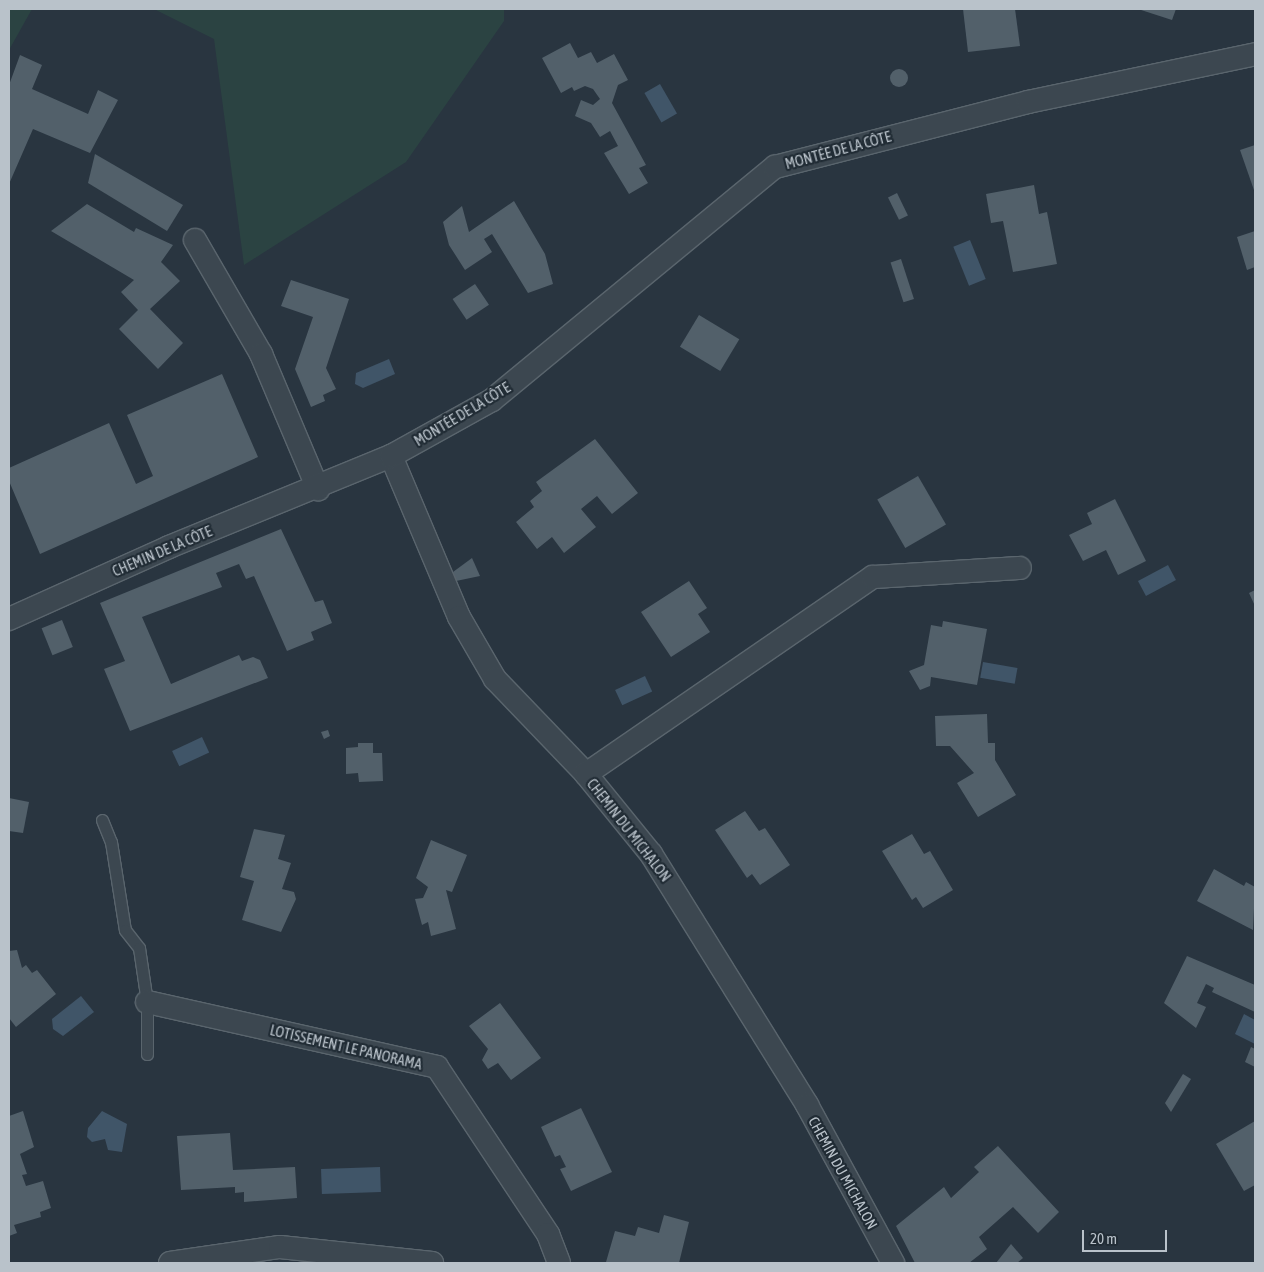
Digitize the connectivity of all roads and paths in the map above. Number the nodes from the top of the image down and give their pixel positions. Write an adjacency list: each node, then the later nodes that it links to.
1 (1255, 54): 3 (street, MONTÉE DE LA CÔTE)
2 (195, 240): 4 (street)
3 (391, 456): 4 (street, CHEMIN DE LA CÔTE); 7 (street, CHEMIN DU MICHALON)
4 (318, 489): 6 (street, CHEMIN DE LA CÔTE)
5 (1020, 568): 7 (street)
6 (9, 619)
7 (586, 774): 14 (street, CHEMIN DU MICHALON)
8 (102, 820): 9 (lane)
9 (147, 1002): 10 (lane); 13 (street, LOTISSEMENT LE PANORAMA)
10 (147, 1054)
11 (170, 1263): 12 (street)
12 (432, 1263)
13 (559, 1263)
14 (893, 1263)

